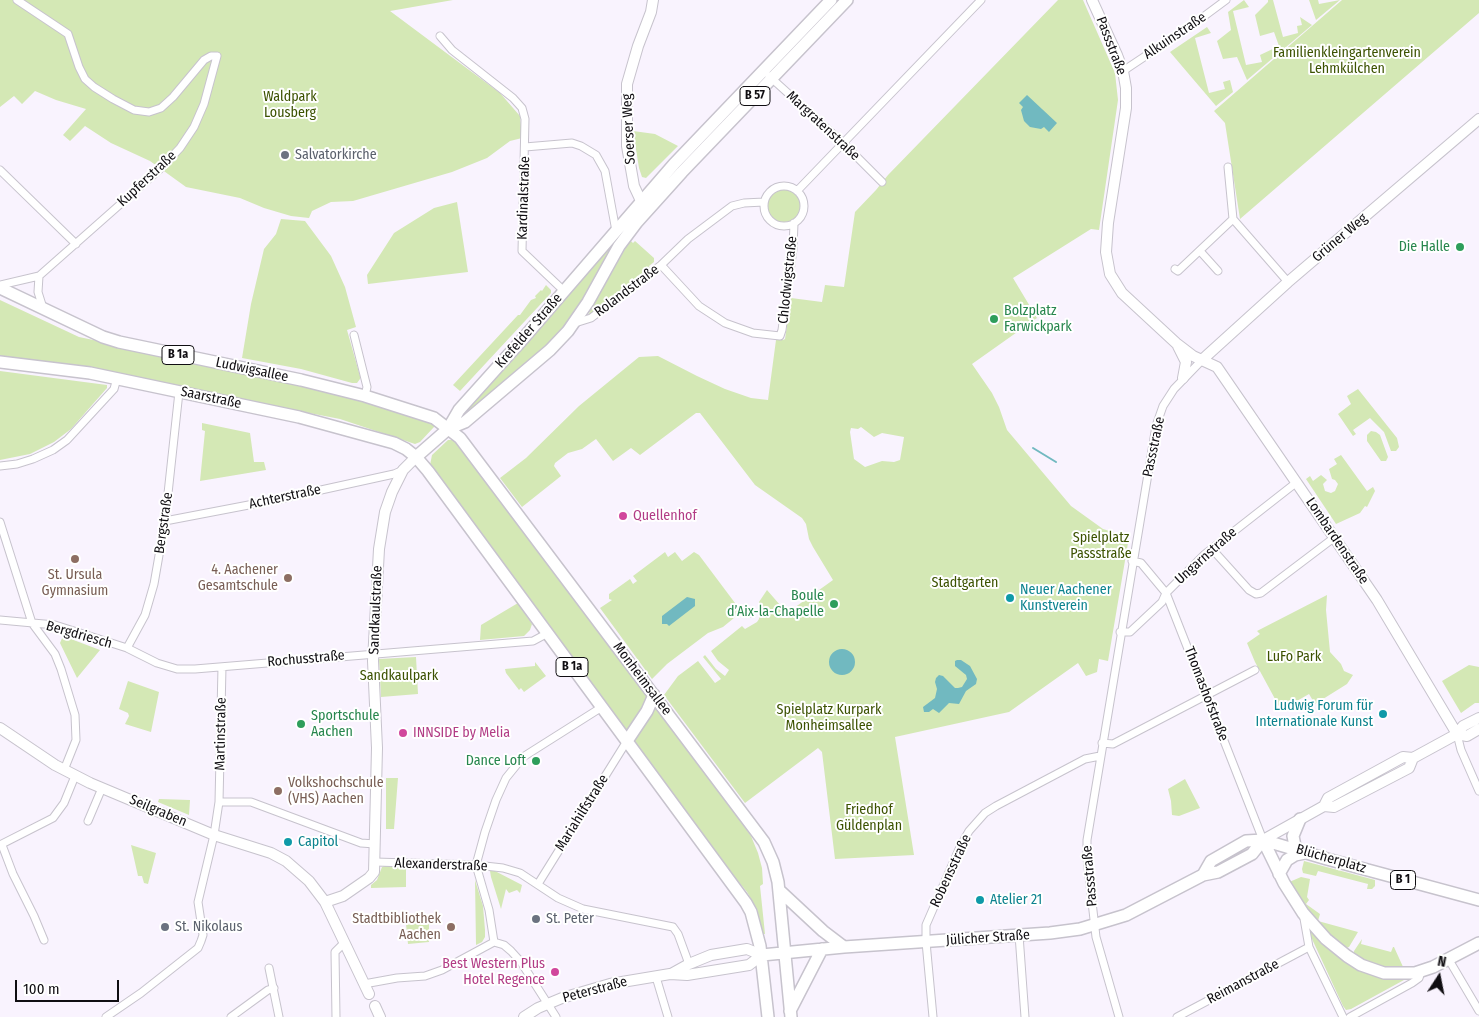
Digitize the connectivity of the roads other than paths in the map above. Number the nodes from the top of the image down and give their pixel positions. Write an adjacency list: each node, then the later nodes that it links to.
1 (17, 0): 24 (street, Kupferstraße)
2 (653, 0): 18 (street, Soerser Weg)
3 (831, 0): 10 (main road, Krefelder Straße / B 57)
4 (847, 0): 10 (main road, Krefelder Straße / B 57)
5 (981, 0): 12 (street)
6 (1092, 0): 9 (street, Passstraße)
7 (1226, 0): 9 (street, Alkuinstraße)
8 (440, 36): 13 (street, Kardinalstraße)
9 (1123, 71): 36 (street, Passstraße)
10 (767, 75): 12 (street, Margratenstraße); 18 (main road, Krefelder Straße / B 57); 21 (main road, Krefelder Straße / B 57)
11 (1479, 119): 30 (street, Grüner Weg)
12 (844, 143): 16 (street, Margratenstraße); 17 (street)
13 (525, 147): 23 (street); 32 (street, Kardinalstraße)
14 (1228, 167): 20 (street)
15 (0, 170): 24 (street)
16 (882, 182)
17 (797, 191): 19 (street); 22 (street)
18 (641, 201): 21 (street, Krefelder Straße); 23 (main road, Krefelder Straße / B 57)
19 (764, 202): 22 (street); 26 (street, Rolandstraße)
20 (1233, 219): 25 (street); 30 (street)
21 (637, 222): 34 (main road, Krefelder Straße / B 57)
22 (794, 223): 26 (street, Chlodwigstraße)
23 (616, 231): 32 (main road, Krefelder Straße / B 57)
24 (76, 244): 29 (street, Kupferstraße)
25 (1200, 250): 27 (street); 28 (street)
26 (661, 265): 34 (street, Rolandstraße)
27 (1175, 268)
28 (1218, 271)
29 (39, 276): 31 (street, Kupferstraße); 33 (street)
30 (1288, 282): 37 (street, Grüner Weg)
31 (0, 287): 33 (main road, Ludwigsallee / B 1a)
32 (564, 291): 43 (main road, Krefelder Straße / B 57)
33 (45, 310): 42 (main road, Ludwigsallee / B 1a)
34 (575, 323): 43 (main road, Rolandstraße / B 57)
35 (354, 335): 42 (street)
36 (1176, 343): 37 (street, Passstraße); 40 (street)
37 (1203, 360): 40 (street, Passstraße); 47 (street, Lombardenstraße)
38 (0, 362): 39 (main road, Saarstraße / B 1a)
39 (117, 378): 41 (main road, Saarstraße / B 1a); 45 (street)
40 (1183, 378): 52 (street, Passstraße)
41 (179, 392): 44 (main road, Saarstraße / B 1a); 48 (street, Bergstraße)
42 (365, 396): 43 (main road, Ludwigsallee / B 1a)
43 (448, 429): 44 (main road, Krefelder Straße / B 57); 62 (main road, Monheimsallee / B 1a)
44 (416, 457): 46 (street, Sandkaulstraße); 57 (main road, B 1a)
45 (0, 466)
46 (403, 470): 48 (street, Achterstraße); 59 (street, Sandkaulstraße)
47 (1297, 482): 50 (street, Lombardenstraße); 51 (street, Ungarnstraße)
48 (165, 521): 58 (street, Bergstraße)
49 (0, 522): 55 (street)
50 (1335, 537): 51 (street); 68 (street, Lombardenstraße)
51 (1212, 548): 53 (street, Ungarnstraße)
52 (1132, 561): 53 (street, Thomashofstraße); 56 (street, Passstraße)
53 (1166, 593): 56 (street, Ungarnstraße); 63 (street, Thomashofstraße)
54 (0, 620): 55 (street, Bergdriesch)
55 (32, 623): 58 (street, Bergdriesch); 72 (street, Bergdriesch)
56 (1120, 632): 70 (street, Passstraße)
57 (548, 633): 59 (street, Rochusstraße); 64 (main road, B 1a)
58 (127, 648): 60 (street, Rochusstraße)
59 (374, 654): 60 (street, Rochusstraße); 81 (street, Sandkaulstraße)
60 (222, 667): 76 (street, Martinstraße)
61 (1255, 670): 63 (street)
62 (654, 695): 69 (main road); 88 (main road, Monheimsallee / B 1a)
63 (1206, 696): 70 (street); 80 (street, Thomashofstraße)
64 (602, 707): 69 (main road, B 1a); 85 (street)
65 (1479, 718): 68 (street, Jülicher Straße)
66 (0, 728): 72 (street, Seilgraben)
67 (1479, 729): 68 (street, Jülicher Straße)
68 (1458, 734): 75 (street); 77 (street, Jülicher Straße)
69 (627, 741): 87 (street, Mariahilfstraße); 103 (main road, B 1a)
70 (1102, 743): 71 (street, Passstraße)
71 (1100, 756): 92 (street, Passstraße); 96 (street, Robensstraße)
72 (64, 770): 73 (street, Seilgraben)
73 (75, 776): 74 (street, Seilgraben); 82 (street)
74 (102, 788): 78 (street); 79 (street, Seilgraben)
75 (1479, 792)
76 (219, 802): 79 (street); 81 (street)
77 (1300, 819): 80 (street, Jülicher Straße); 83 (main road)
78 (88, 821)
79 (214, 835): 90 (street, Seilgraben); 117 (street)
80 (1264, 840): 83 (main road, Blücherplatz / B 1); 86 (main road); 92 (main road, Jülicher Straße)
81 (375, 844): 84 (street, Sandkaulstraße)
82 (1, 845): 94 (street)
83 (1304, 852): 86 (main road); 89 (main road, Blücherplatz / B 1)
84 (375, 862): 85 (street, Alexanderstraße); 90 (street, Alexanderstraße)
85 (476, 865): 87 (street, Alexanderstraße); 95 (street)
86 (1280, 874): 91 (main road)
87 (538, 884): 105 (street, Alexanderstraße)
88 (780, 891): 99 (main road); 102 (main road, Monheimsallee / B 1a)
89 (1479, 900)
90 (325, 902): 98 (street, Seilgraben)
91 (1303, 913): 100 (street); 107 (main road)
92 (1094, 925): 93 (main road, Jülicher Straße); 128 (street, Passstraße)
93 (1019, 935): 96 (main road, Jülicher Straße); 127 (street)
94 (44, 940)
95 (494, 942): 110 (street); 113 (street)
96 (926, 942): 99 (main road, Jülicher Straße); 126 (street, Robensstraße)
97 (1479, 942): 104 (main road)
98 (344, 943): 110 (street, Seilgraben); 120 (street)
99 (844, 947): 101 (main road, Jülicher Straße)
100 (1309, 947): 129 (street, Reimanstraße); 130 (street)
101 (822, 949): 102 (main road, Jülicher Straße); 116 (main road)
102 (785, 952): 103 (main road, Jülicher Straße); 116 (main road, B 1a)
103 (762, 955): 105 (street, Peterstraße); 108 (street, Peterstraße); 125 (main road)
104 (1448, 960): 107 (main road); 115 (street)
105 (689, 964): 108 (street, Peterstraße)
106 (269, 968): 111 (street)
107 (1422, 972): 131 (street)
108 (670, 974): 109 (street, Peterstraße)
109 (656, 977): 113 (street, Peterstraße); 124 (street)
110 (364, 984): 112 (street, Seilgraben)
111 (274, 988): 118 (street); 119 (street)
112 (369, 994)
113 (548, 1004): 122 (street, Peterstraße); 123 (street)
114 (375, 1006): 121 (street)
115 (1479, 1011)
116 (791, 1014)
117 (107, 1017)
118 (231, 1017)
119 (279, 1017)
120 (336, 1017)
121 (380, 1017)
122 (524, 1017)
123 (556, 1017)
124 (668, 1017)
125 (768, 1017)
126 (933, 1017)
127 (1025, 1017)
128 (1119, 1017)
129 (1176, 1017)
130 (1343, 1017)
131 (1350, 1017)

